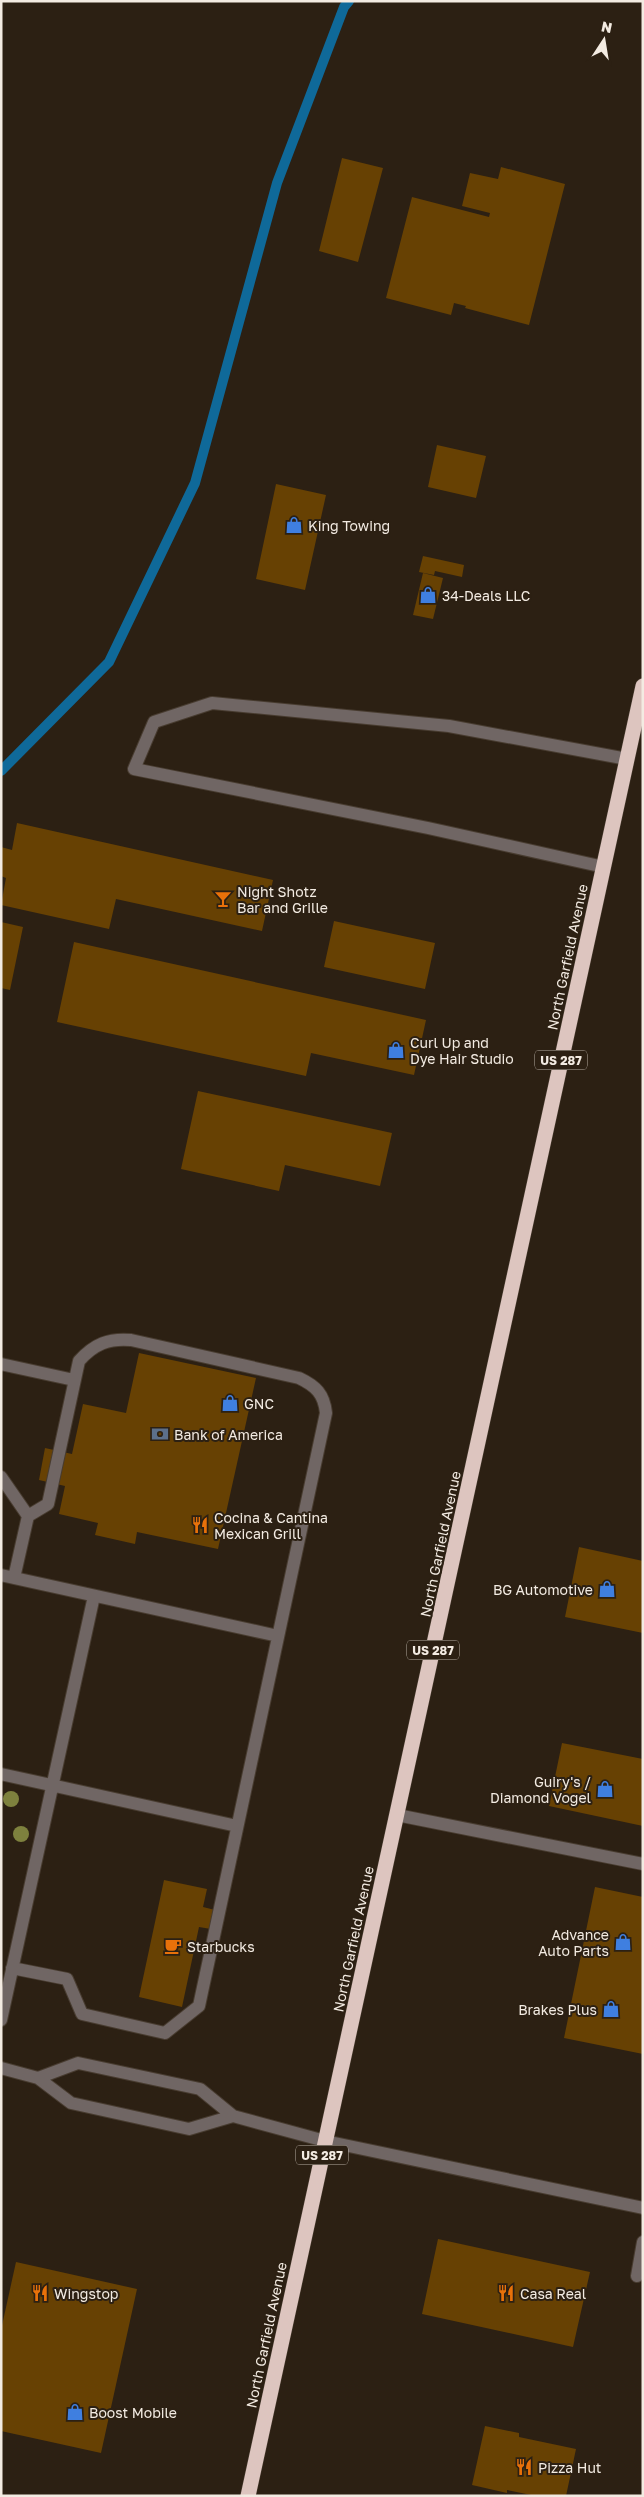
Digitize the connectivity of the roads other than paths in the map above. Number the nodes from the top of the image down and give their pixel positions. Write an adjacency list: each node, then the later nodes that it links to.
1 (643, 686): 2 (highway, North Garfield Avenue / US 287)
2 (627, 759): 3 (highway, North Garfield Avenue / US 287); 3 (lane)
3 (604, 867): 14 (highway, North Garfield Avenue / US 287)
4 (1, 1364): 5 (lane)
5 (74, 1380): 7 (lane); 11 (lane)
6 (1, 1477): 7 (lane)
7 (28, 1516): 9 (lane)
8 (1, 1576): 9 (lane)
9 (14, 1578): 10 (lane)
10 (94, 1596): 11 (lane); 13 (lane)
11 (278, 1636): 15 (lane)
12 (1, 1774): 13 (lane)
13 (53, 1786): 15 (lane); 17 (lane)
14 (397, 1814): 16 (lane); 22 (highway, North Garfield Avenue / US 287)
15 (237, 1826): 17 (lane)
16 (643, 1864)
17 (12, 1968): 18 (lane)
18 (1, 2020)
19 (1, 2068): 20 (lane)
20 (38, 2078): 21 (lane); 21 (lane)
21 (232, 2116): 22 (lane)
22 (326, 2141): 23 (lane); 26 (highway, North Garfield Avenue / US 287)
23 (643, 2208)
24 (643, 2242): 25 (lane)
25 (637, 2276)
26 (248, 2496)

